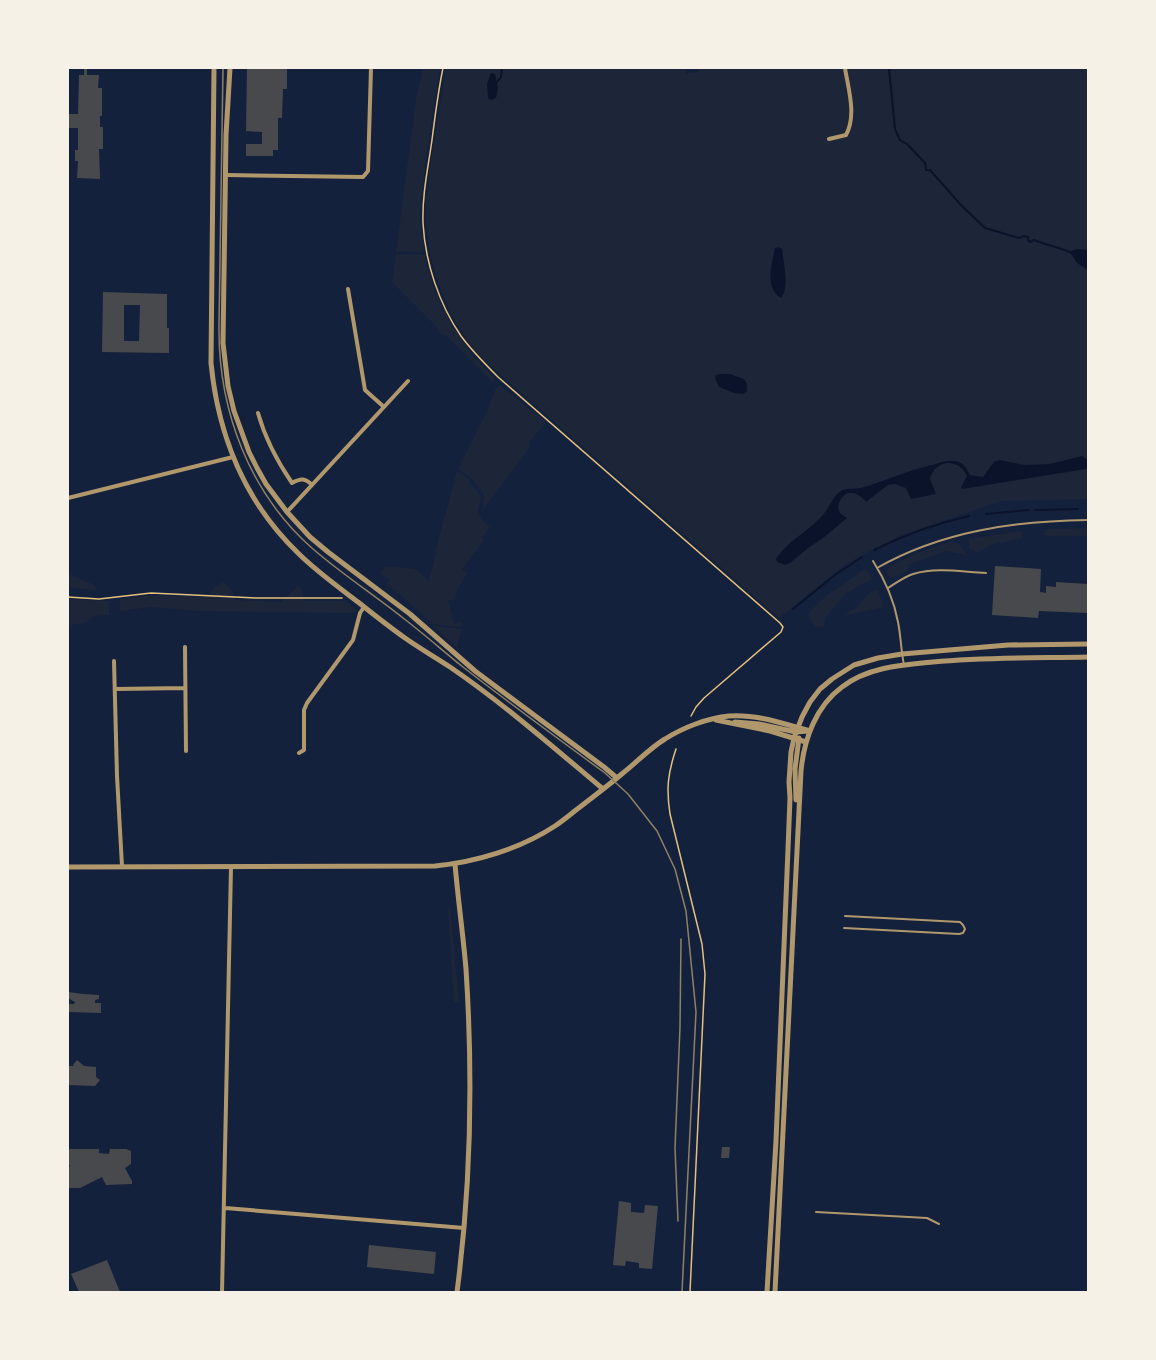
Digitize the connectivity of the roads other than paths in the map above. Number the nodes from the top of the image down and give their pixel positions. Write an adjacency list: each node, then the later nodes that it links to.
1 (214, 68): 11 (street)
2 (230, 68): 6 (street)
3 (371, 68): 6 (street)
4 (845, 68): 5 (street)
5 (830, 139)
6 (226, 175): 14 (street)
7 (348, 289): 9 (street)
8 (408, 381): 9 (street)
9 (384, 407): 12 (street)
10 (258, 413): 12 (street)
11 (233, 457): 13 (street); 20 (street)
12 (312, 485): 14 (street)
13 (68, 498)
14 (287, 512): 34 (street)
15 (1089, 520): 17 (lane)
16 (873, 561): 17 (lane)
17 (877, 568): 19 (lane)
18 (986, 573): 19 (lane)
19 (888, 588): 23 (lane)
20 (364, 607): 33 (street); 35 (street)
21 (1089, 644): 23 (street)
22 (185, 646): 27 (street)
23 (902, 654): 26 (lane); 31 (street)
24 (1089, 657): 26 (street)
25 (114, 661): 28 (street)
26 (904, 665): 30 (street)
27 (185, 688): 28 (street); 32 (street)
28 (115, 689): 37 (street)
29 (714, 720): 31 (street); 31 (street); 34 (street)
30 (810, 731): 31 (street); 31 (street)
31 (799, 735): 48 (street); 49 (street)
32 (186, 751)
33 (299, 753)
34 (617, 778): 35 (street)
35 (603, 789): 36 (street)
36 (455, 864): 39 (street); 45 (street)
37 (122, 866): 38 (street); 39 (street)
38 (68, 867)
39 (231, 867): 42 (street)
40 (845, 916): 41 (lane)
41 (844, 928)
42 (225, 1208): 45 (street); 46 (street)
43 (816, 1212): 44 (lane)
44 (939, 1224)
45 (464, 1228): 47 (street)
46 (222, 1293)
47 (457, 1293)
48 (767, 1293)
49 (775, 1293)

